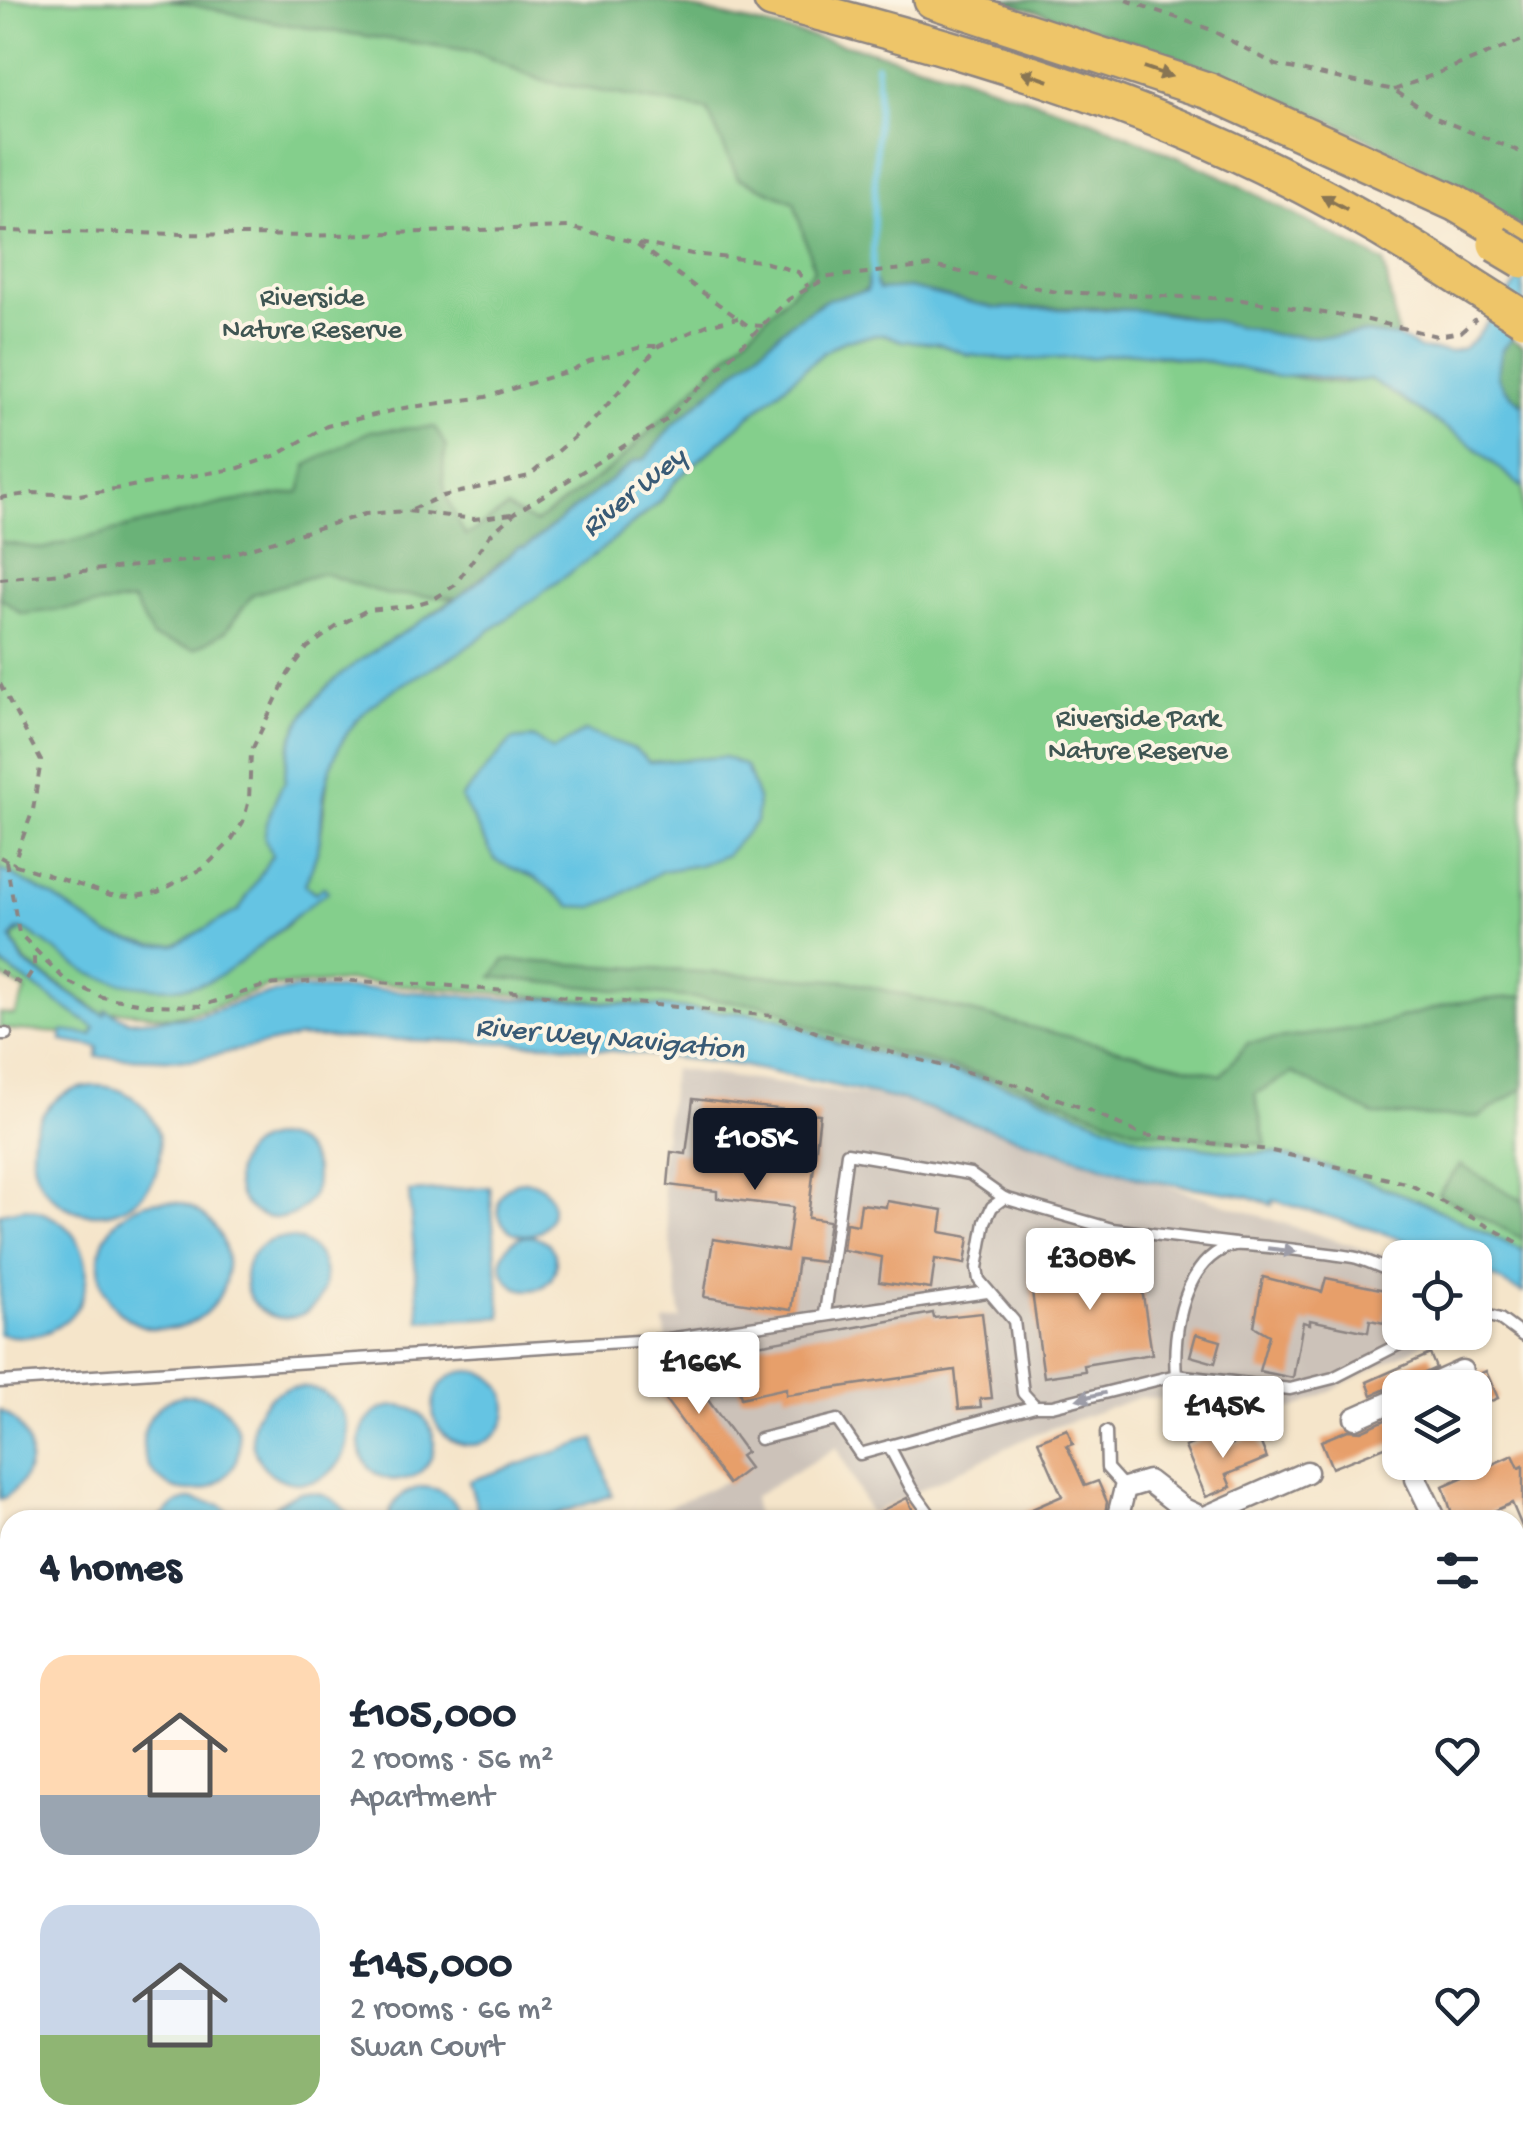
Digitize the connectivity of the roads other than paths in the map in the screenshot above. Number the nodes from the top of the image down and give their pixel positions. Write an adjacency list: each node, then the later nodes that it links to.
1 (772, 0): 4 (highway, one-way to 1, bridge)
2 (932, 0): 3 (highway, one-way to 3)
3 (1512, 245)
4 (1523, 318)
5 (1004, 1198): 6 (lane); 8 (lane); 9 (lane)
6 (1235, 1244): 7 (lane, one-way to 7); 13 (lane)
7 (1382, 1268)
8 (987, 1292): 9 (lane); 15 (lane)
9 (825, 1314): 14 (lane)
10 (1492, 1317): 11 (lane)
11 (1523, 1336)
12 (1387, 1350): 13 (lane)
13 (1176, 1375): 15 (lane, one-way to 15)
14 (0, 1382)
15 (1035, 1406): 20 (lane)
16 (1382, 1406): 17 (street)
17 (1354, 1418)
18 (1106, 1432): 23 (lane)
19 (760, 1438): 20 (lane)
20 (890, 1446): 24 (lane)
21 (1307, 1472): 27 (street)
22 (1417, 1480): 28 (street)
23 (1125, 1488): 25 (street); 26 (street)
24 (923, 1510)
25 (1120, 1510)
26 (1186, 1510)
27 (1221, 1510)
28 (1431, 1510)

